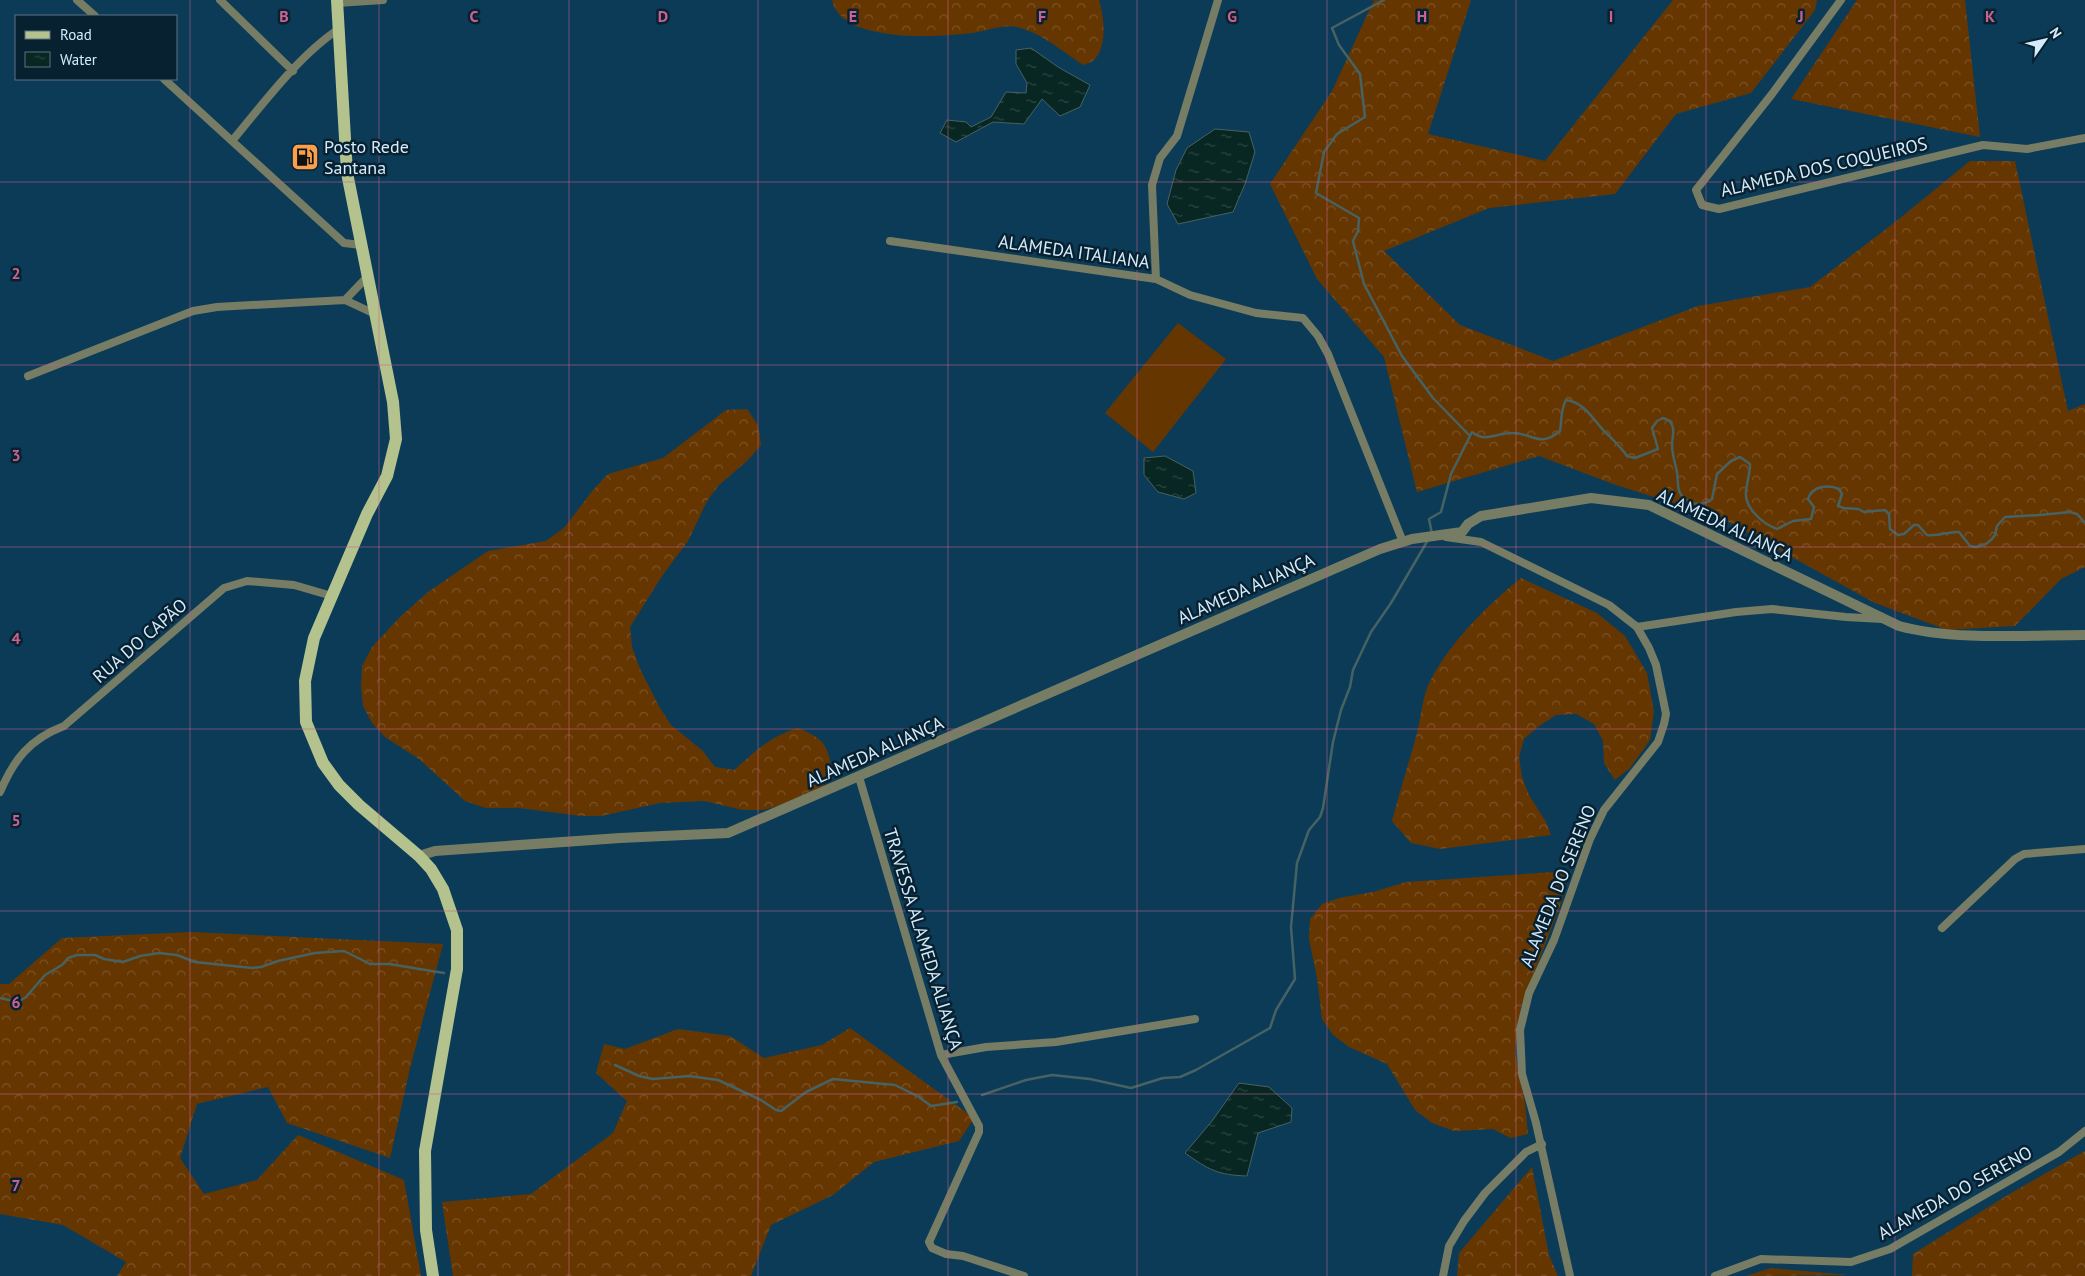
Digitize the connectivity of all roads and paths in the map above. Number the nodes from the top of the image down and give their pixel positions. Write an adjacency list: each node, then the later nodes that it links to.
1 (77, 0): 7 (street)
2 (220, 0): 9 (street)
3 (383, 0): 6 (street)
4 (1218, 0): 16 (street)
5 (1841, 0): 11 (street, ALAMEDA DOS COQUEIROS)
6 (337, 1): 8 (main road)
7 (94, 15)
8 (339, 28): 9 (street); 14 (main road)
9 (292, 71): 12 (street)
10 (165, 80): 12 (street)
11 (2085, 138)
12 (232, 141): 14 (street)
13 (890, 241): 16 (street, ALAMEDA ITALIANA)
14 (361, 245): 15 (main road)
15 (368, 276): 17 (street); 18 (main road)
16 (1156, 279): 21 (street, ALAMEDA ITALIANA)
17 (346, 300): 18 (street); 19 (street)
18 (375, 314): 22 (main road)
19 (28, 376)
20 (1436, 535): 21 (street, ALAMEDA ALIANÇA); 23 (street, ALAMEDA ALIANÇA); 24 (street, ALAMEDA DO SERENO)
21 (1408, 541): 26 (street, ALAMEDA ALIANÇA)
22 (332, 596): 27 (street, RUA DO CAPÃO); 29 (main road)
23 (1884, 619): 24 (street); 25 (street, ALAMEDA ALIANÇA)
24 (1637, 627): 34 (street, ALAMEDA DO SERENO)
25 (2085, 635)
26 (859, 777): 29 (street, ALAMEDA ALIANÇA); 32 (street, TRAVESSA ALAMEDA ALIANÇA)
27 (0, 792)
28 (2085, 848): 30 (street)
29 (419, 856): 35 (main road)
30 (1942, 928)
31 (1196, 1019): 32 (street)
32 (941, 1055): 36 (street, TRAVESSA ALAMEDA ALIANÇA)
33 (2085, 1131): 39 (street, ALAMEDA DO SERENO)
34 (1542, 1144): 37 (street); 38 (street, ALAMEDA DO SERENO)
35 (433, 1276)
36 (1024, 1276)
37 (1443, 1276)
38 (1570, 1276)
39 (1715, 1276)

